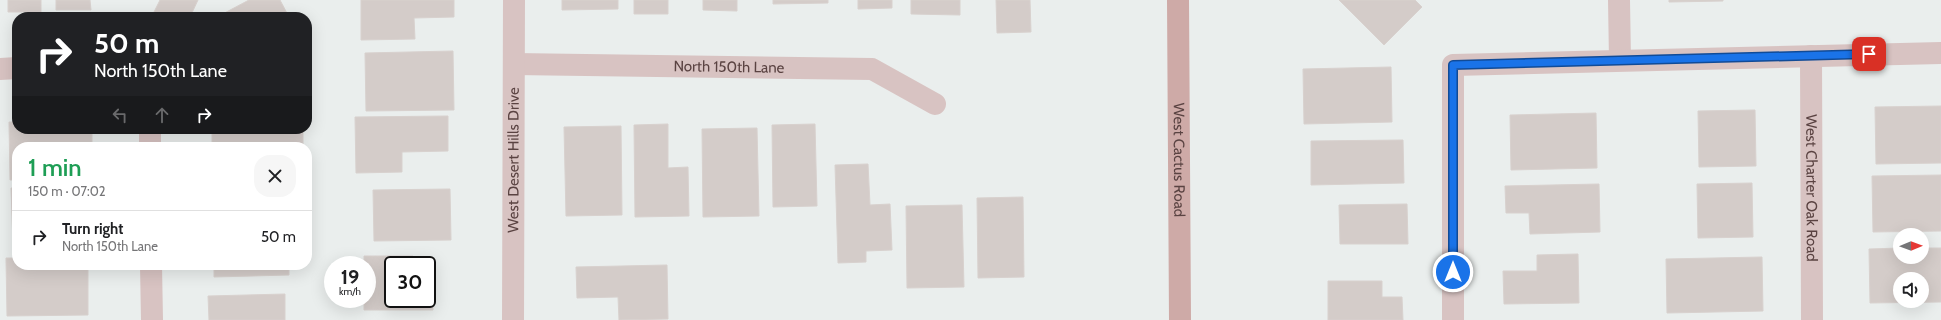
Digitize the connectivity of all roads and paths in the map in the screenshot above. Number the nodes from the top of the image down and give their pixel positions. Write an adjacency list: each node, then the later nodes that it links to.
1 (514, 0): 7 (street, West Desert Hills Drive)
2 (1178, 0): 14 (main road, West Cactus Road)
3 (1618, 0): 6 (street)
4 (1941, 53): 5 (street)
5 (1811, 56): 6 (street); 16 (street, West Charter Oak Road)
6 (1620, 60): 15 (street)
7 (514, 64): 10 (street, North 150th Lane); 13 (street, West Desert Hills Drive)
8 (12, 68): 9 (street)
9 (0, 69)
10 (936, 104)
11 (151, 270): 12 (street)
12 (152, 320)
13 (513, 320)
14 (1180, 320)
15 (1453, 320)
16 (1812, 320)

